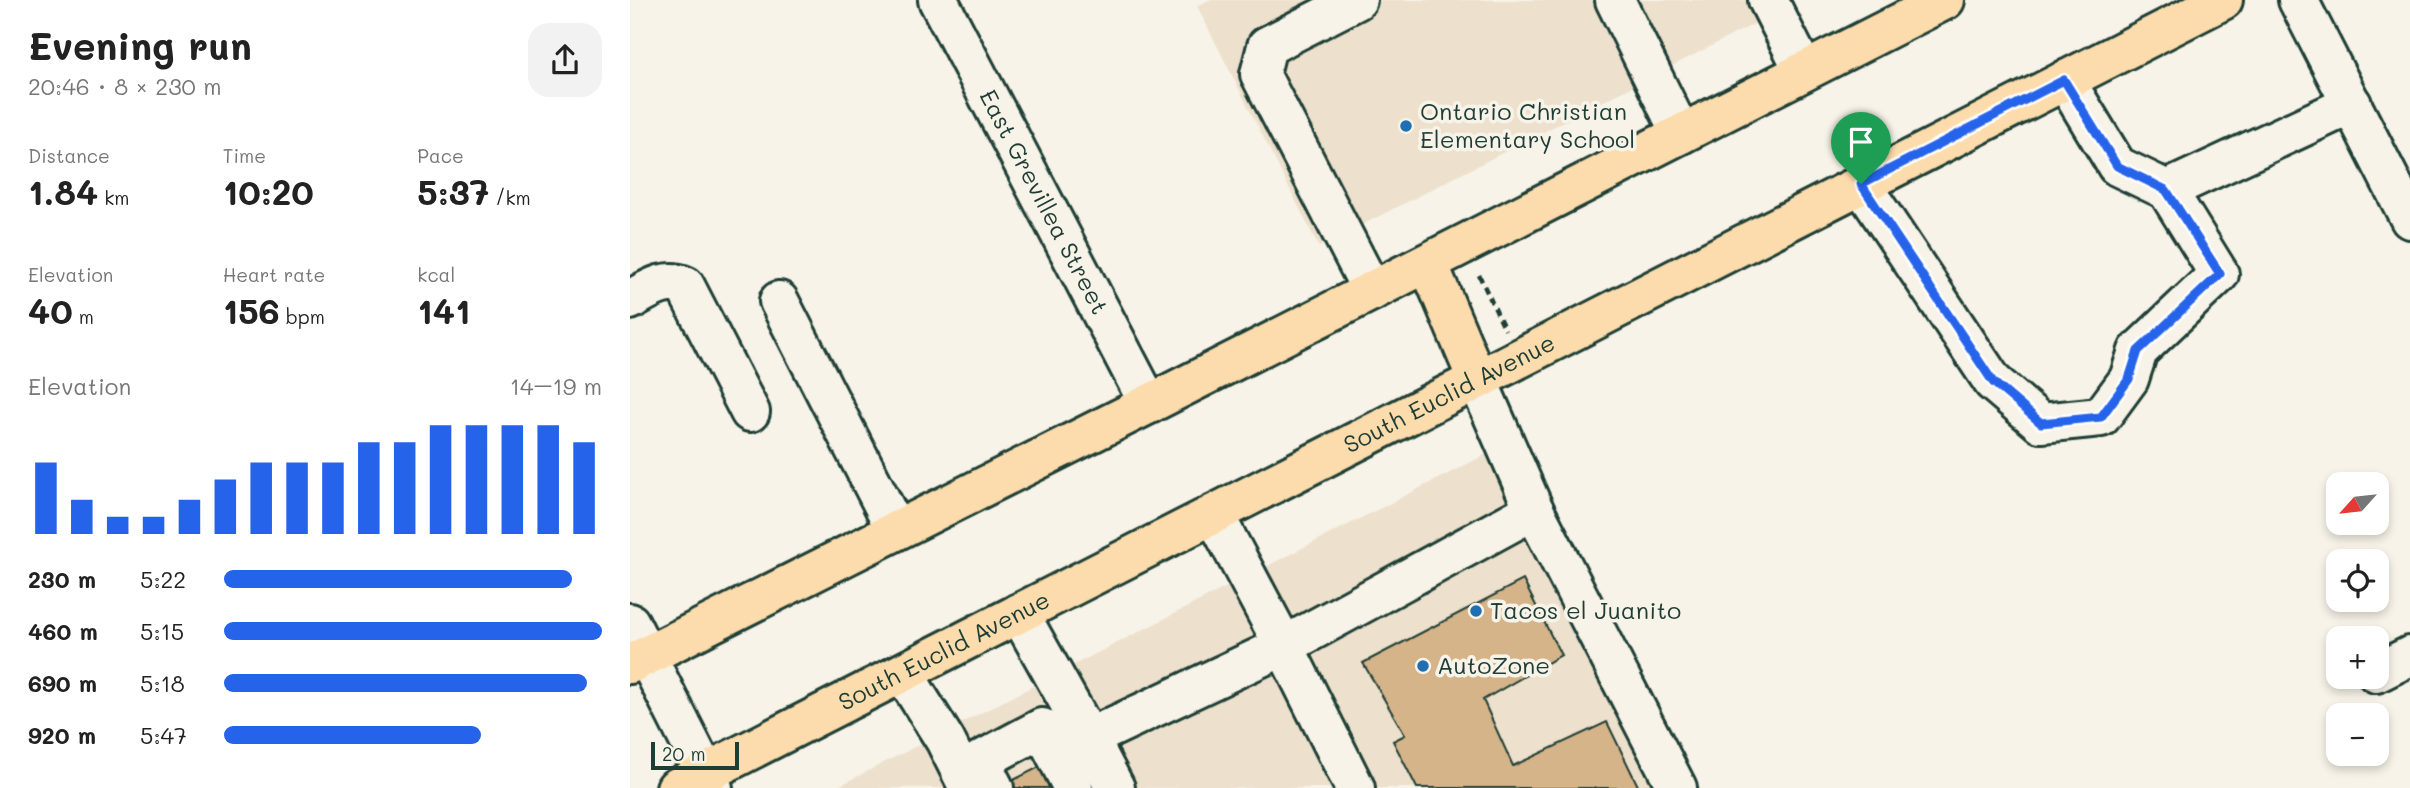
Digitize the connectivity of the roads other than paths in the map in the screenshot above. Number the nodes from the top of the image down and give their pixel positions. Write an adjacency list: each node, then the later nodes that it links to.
1 (938, 0): 20 (street, East Grevillea Street)
2 (1357, 0): 16 (street)
3 (1615, 0): 11 (street)
4 (1768, 0): 8 (street)
5 (2223, 0): 9 (main road, South Euclid Avenue)
6 (2298, 0): 10 (street)
7 (1926, 4): 8 (main road)
8 (1804, 71): 11 (main road)
9 (2064, 80): 12 (main road, South Euclid Avenue); 13 (street)
10 (2352, 104): 13 (street); 14 (street)
11 (1681, 134): 15 (main road)
12 (1861, 184): 13 (street); 19 (main road, South Euclid Avenue)
13 (2166, 190)
14 (2410, 219)
15 (1428, 262): 16 (main road); 19 (main road)
16 (1372, 291): 20 (main road)
17 (630, 300): 21 (street)
18 (779, 301): 24 (street)
19 (1478, 379): 22 (street); 23 (main road, South Euclid Avenue)
20 (1149, 404): 24 (main road)
21 (750, 412)
22 (1534, 510): 26 (street); 37 (street)
23 (1214, 514): 25 (main road, South Euclid Avenue); 26 (street)
24 (896, 530): 27 (main road)
25 (1019, 613): 30 (main road, South Euclid Avenue); 31 (street)
26 (1284, 646): 31 (street); 36 (street)
27 (635, 648): 32 (street)
28 (2410, 656): 29 (street)
29 (2389, 666)
30 (903, 673): 32 (main road, South Euclid Avenue); 33 (street)
31 (1089, 738): 35 (street)
32 (698, 783)
33 (964, 784): 34 (street)
34 (1073, 788)
35 (1115, 788)
36 (1355, 788)
37 (1677, 788)

